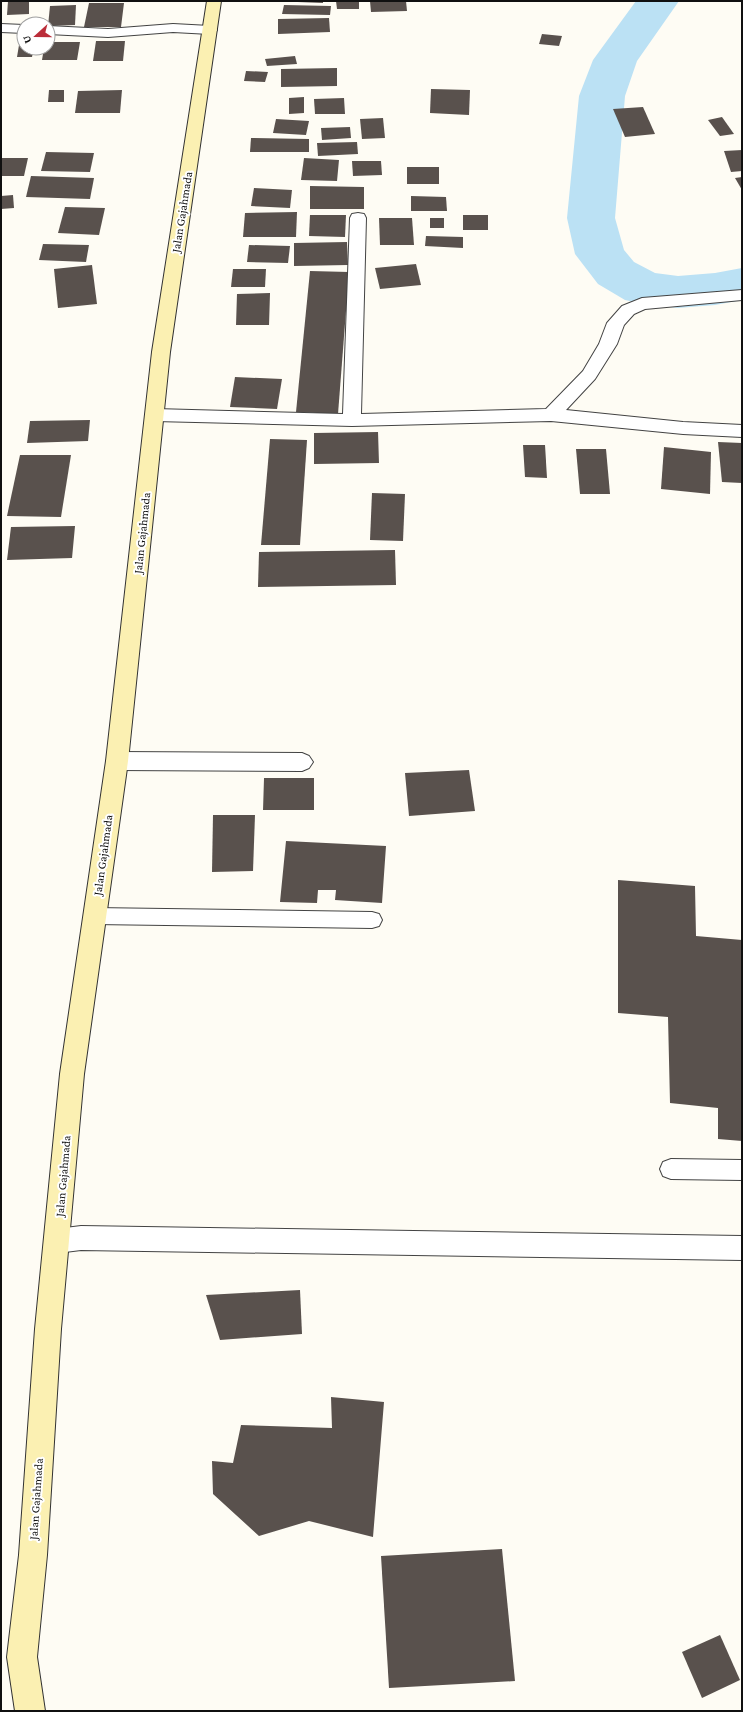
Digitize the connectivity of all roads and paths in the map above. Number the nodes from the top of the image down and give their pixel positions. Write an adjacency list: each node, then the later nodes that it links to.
1 (214, 1): 4 (street, Jalan Gajahmada)
2 (1, 28): 3 (street)
3 (16, 29)
4 (200, 29): 5 (street); 8 (street, Jalan Gajahmada)
5 (56, 30)
6 (358, 218): 10 (street)
7 (742, 295): 9 (street)
8 (156, 415): 10 (street); 12 (street, Jalan Gajahmada)
9 (551, 415): 10 (street); 11 (street)
10 (352, 420)
11 (742, 431)
12 (117, 761): 13 (street); 14 (street, Jalan Gajahmada)
13 (302, 762)
14 (94, 916): 15 (lane); 18 (street, Jalan Gajahmada)
15 (372, 920)
16 (671, 1169): 17 (lane)
17 (742, 1170)
18 (57, 1241): 19 (street); 20 (street, Jalan Gajahmada)
19 (742, 1248)
20 (30, 1711)

